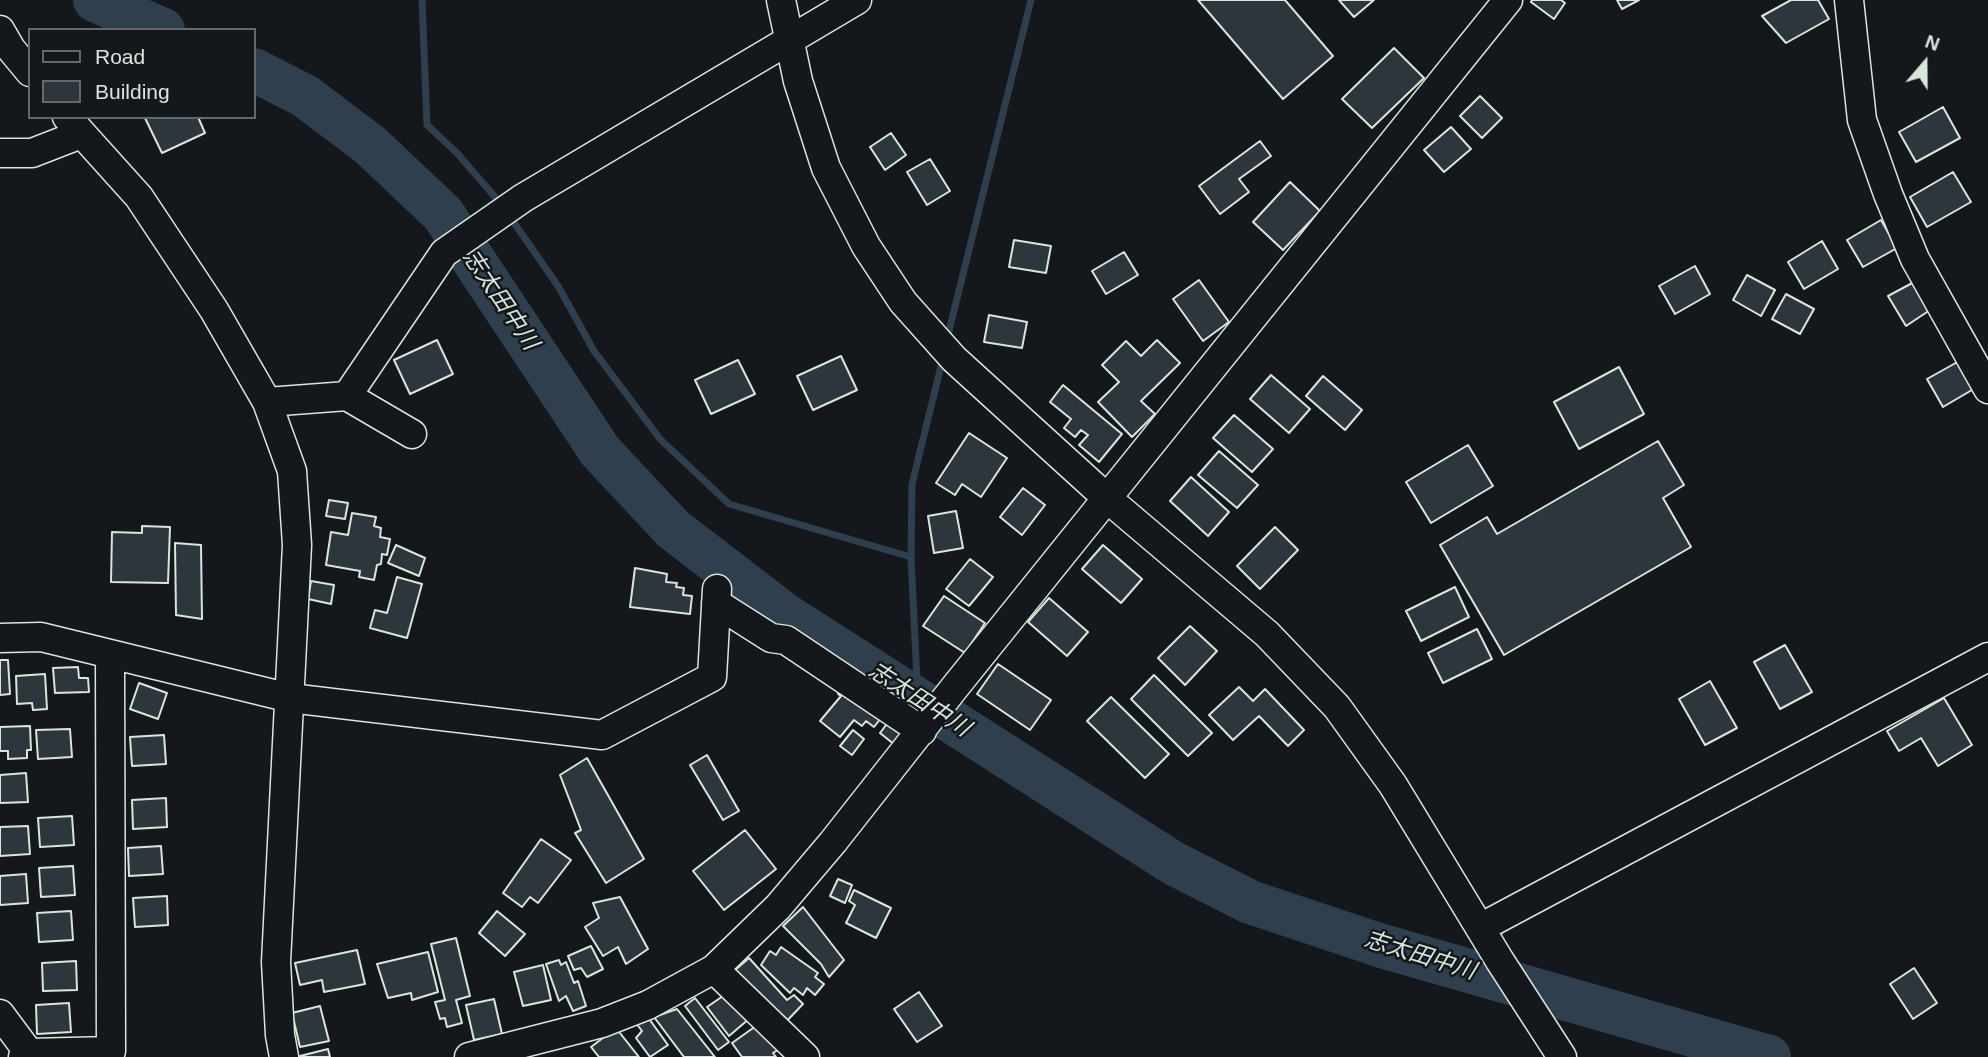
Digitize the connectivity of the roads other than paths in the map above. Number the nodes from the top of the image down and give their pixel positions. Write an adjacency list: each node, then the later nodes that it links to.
1 (781, 0): 6 (street)
2 (856, 0): 6 (street)
3 (1508, 0): 14 (street)
4 (1849, 0): 10 (street)
5 (0, 30): 7 (street)
6 (789, 42): 11 (street); 14 (street)
7 (28, 70)
8 (74, 126): 9 (street); 12 (street)
9 (0, 153)
10 (1988, 389)
11 (347, 396): 12 (street); 13 (street)
12 (267, 402): 18 (street)
13 (412, 434)
14 (1108, 499): 19 (street); 20 (street)
15 (0, 638): 16 (street)
16 (110, 656): 18 (street); 23 (street)
17 (1988, 657): 20 (street)
18 (290, 698): 19 (street); 24 (street)
19 (925, 727): 21 (street)
20 (1480, 928): 27 (street)
21 (714, 969): 25 (street); 26 (street)
22 (0, 1014): 23 (street)
23 (26, 1055)
24 (284, 1057)
25 (469, 1057)
26 (806, 1057)
27 (1562, 1057)

